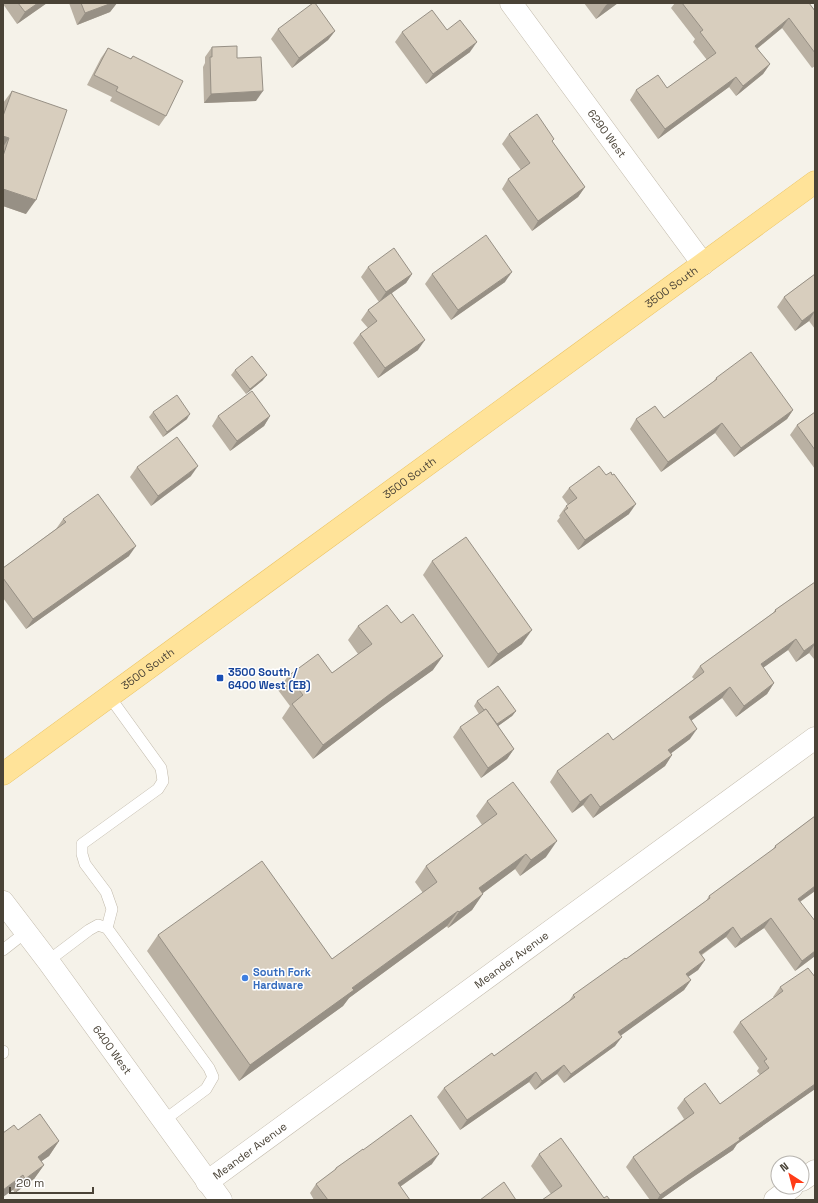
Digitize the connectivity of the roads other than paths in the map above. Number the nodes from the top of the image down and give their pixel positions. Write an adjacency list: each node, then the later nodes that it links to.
1 (511, 3): 3 (street, 6290 West)
2 (815, 182): 3 (main road, 3500 South)
3 (703, 264): 4 (main road, 3500 South)
4 (109, 696): 6 (main road, 3500 South); 8 (lane)
5 (815, 738): 13 (street, Meander Avenue)
6 (3, 774)
7 (3, 902): 9 (street, 6400 West)
8 (107, 928): 11 (lane); 12 (lane)
9 (26, 932): 10 (lane); 11 (street, 6400 West)
10 (3, 950)
11 (48, 961): 12 (street, 6400 West)
12 (163, 1121): 13 (street, 6400 West)
13 (207, 1182): 14 (street, 6400 West)
14 (221, 1200)

